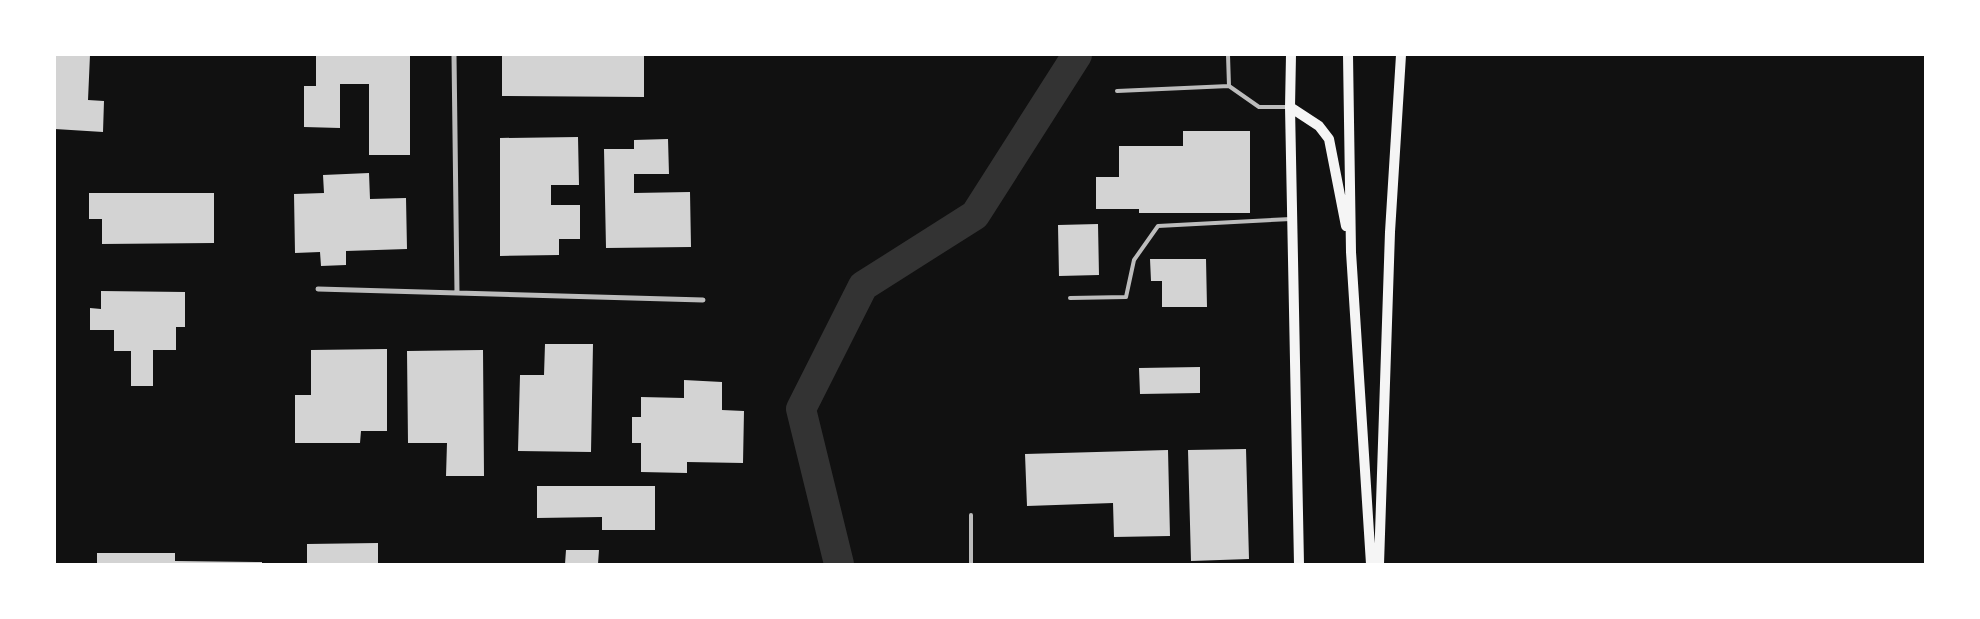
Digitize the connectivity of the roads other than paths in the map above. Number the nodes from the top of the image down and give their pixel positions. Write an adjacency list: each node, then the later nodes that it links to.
1 (454, 55): 12 (street)
2 (1228, 55): 6 (lane)
3 (1291, 55): 8 (main road)
4 (1348, 55): 10 (main road)
5 (1401, 55): 19 (main road)
6 (1229, 86): 7 (lane); 8 (lane)
7 (1117, 91)
8 (1290, 107): 9 (main road); 10 (main road)
9 (1293, 219): 13 (lane); 17 (main road)
10 (1351, 252): 18 (main road)
11 (318, 289): 12 (street)
12 (457, 293): 14 (street)
13 (1070, 298)
14 (703, 300)
15 (971, 515): 16 (lane)
16 (971, 564)
17 (1299, 564)
18 (1371, 564)
19 (1379, 564)

